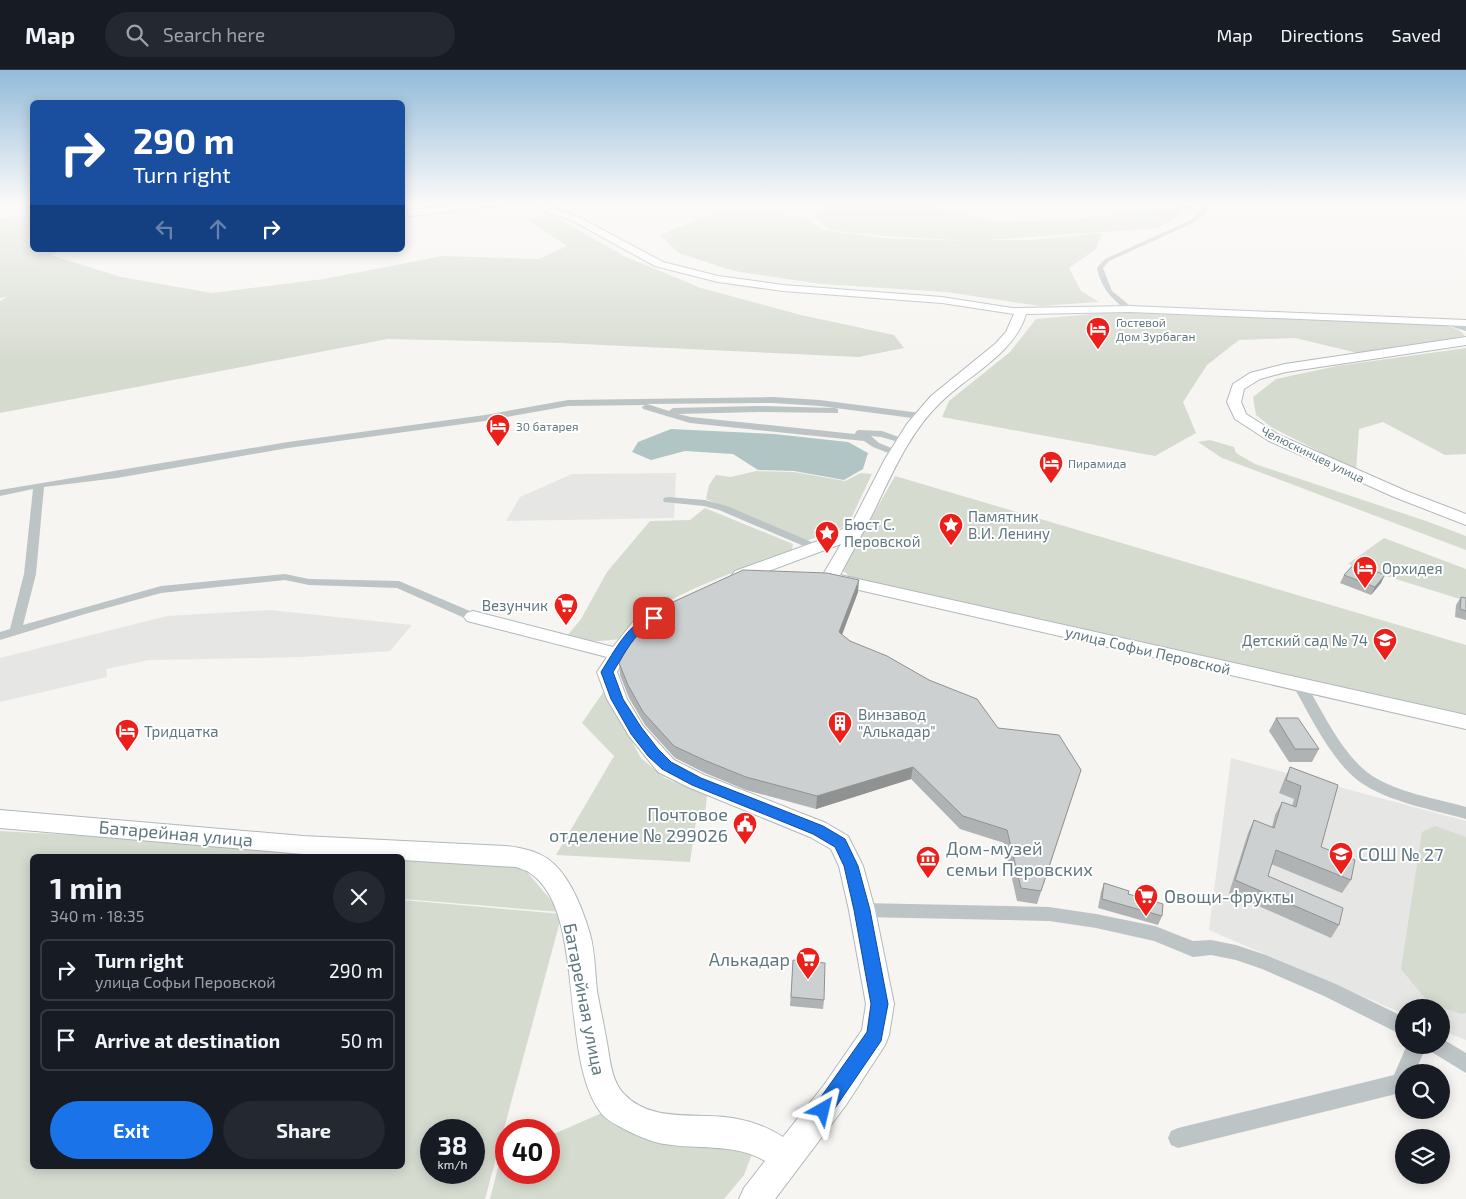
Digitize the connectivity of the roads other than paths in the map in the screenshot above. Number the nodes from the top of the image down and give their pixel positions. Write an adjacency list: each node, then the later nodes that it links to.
1 (640, 255): 4 (street)
2 (1119, 255): 3 (street)
3 (1130, 309): 4 (street); 5 (street)
4 (1021, 316): 13 (street)
5 (1449, 323): 6 (street); 7 (street)
6 (1466, 324)
7 (1466, 329)
8 (1466, 341): 20 (main road, Челюскинцев улица)
9 (626, 404): 10 (street); 11 (street); 17 (street)
10 (867, 409): 12 (street); 13 (street)
11 (662, 411): 12 (street); 14 (street)
12 (812, 412): 14 (street)
13 (920, 416): 16 (street)
14 (752, 426): 15 (street)
15 (849, 436): 16 (street); 16 (street)
16 (899, 446): 21 (street)
17 (39, 485): 18 (street); 26 (street)
18 (0, 493)
19 (668, 500): 22 (street)
20 (1466, 520)
21 (859, 526): 22 (street); 23 (street)
22 (817, 548): 23 (street, улица Софьи Перовской)
23 (810, 577): 29 (street, улица Софьи Перовской)
24 (675, 606): 28 (street)
25 (473, 617): 26 (street); 28 (street)
26 (15, 632): 27 (street)
27 (0, 636)
28 (618, 654): 33 (street)
29 (1299, 684): 30 (street, улица Софьи Перовской); 31 (street)
30 (1466, 722)
31 (1466, 813)
32 (0, 819): 39 (street, Батарейная улица)
33 (862, 910): 34 (street); 39 (street)
34 (1395, 1023)
35 (1450, 1054): 36 (street)
36 (1466, 1064)
37 (1395, 1084): 38 (street)
38 (1178, 1138)
39 (787, 1157): 40 (street)
40 (755, 1199)

